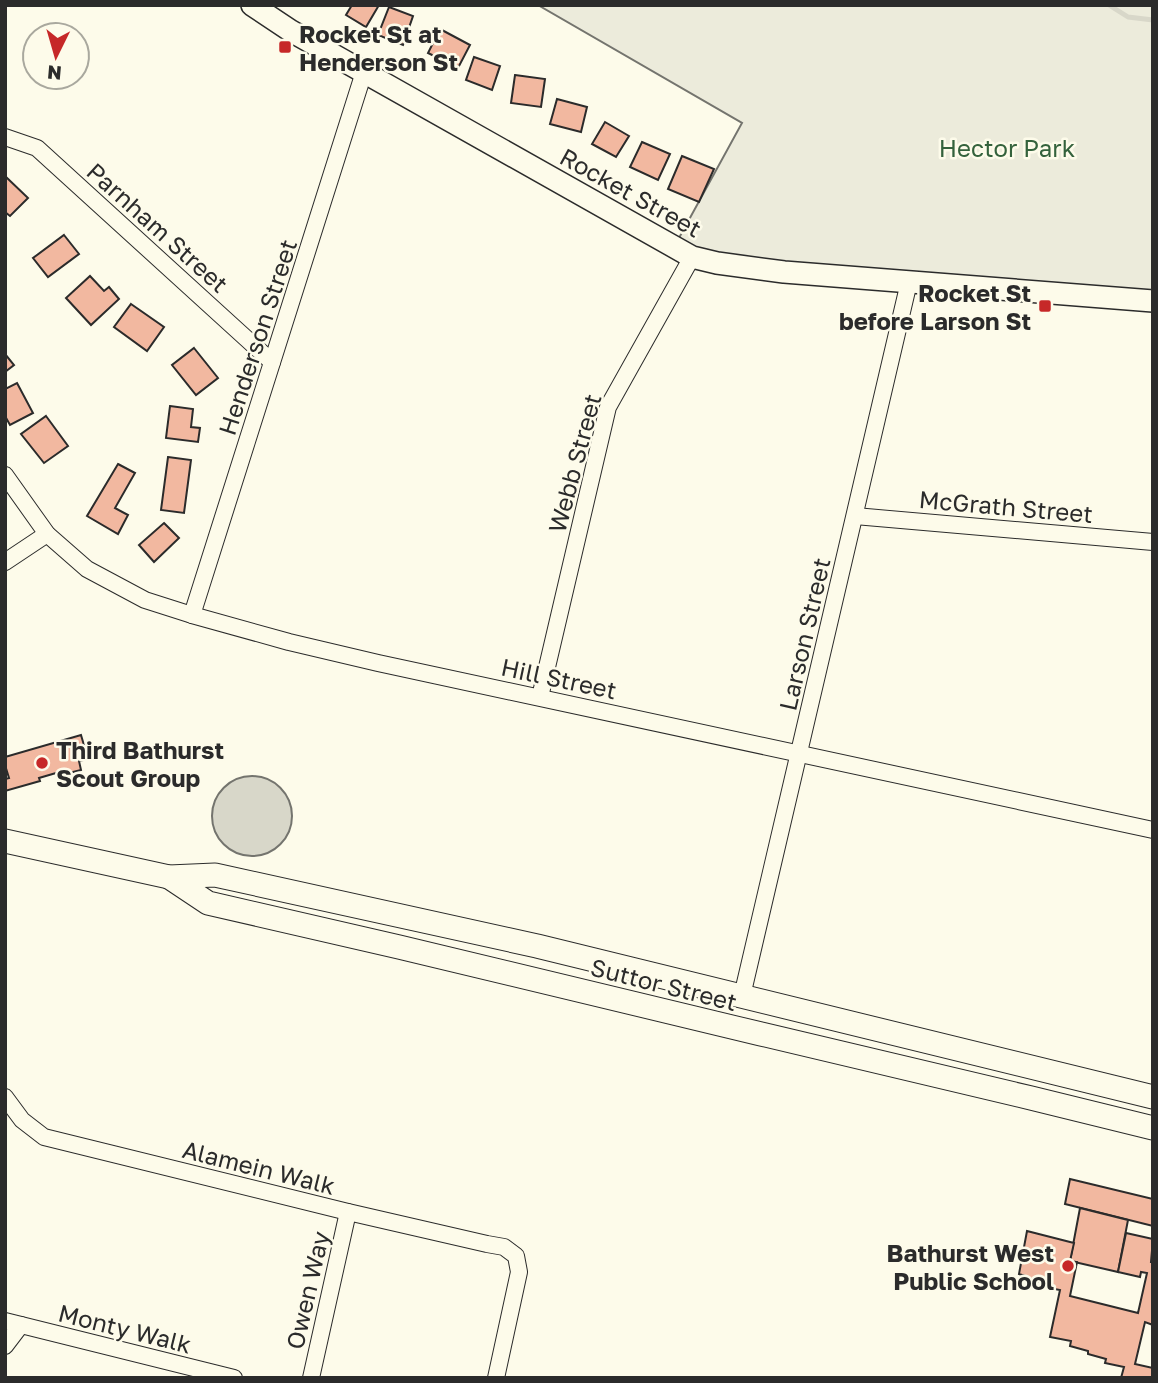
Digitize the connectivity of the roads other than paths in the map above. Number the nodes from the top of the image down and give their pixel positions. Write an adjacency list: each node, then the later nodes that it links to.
1 (252, 5): 2 (street, Rocket Street)
2 (364, 72): 4 (street, Rocket Street); 7 (street, Henderson Street)
3 (5, 137): 7 (street, Parnham Street)
4 (692, 257): 5 (street, Rocket Street); 14 (street, Webb Street)
5 (909, 282): 6 (street, Rocket Street); 9 (street, Larson Street)
6 (1153, 301)
7 (272, 362): 13 (street, Henderson Street)
8 (5, 475): 10 (street, Hill Street)
9 (855, 516): 11 (street, McGrath Street); 15 (street, Larson Street)
10 (47, 534): 12 (street); 13 (street, Hill Street)
11 (1153, 542)
12 (5, 562)
13 (192, 615): 14 (street, Hill Street)
14 (541, 697): 15 (street, Hill Street)
15 (799, 754): 16 (street, Hill Street); 19 (street, Larson Street)
16 (1153, 830)
17 (5, 841): 18 (main road, Suttor Street)
18 (169, 877): 19 (main road, Suttor Street); 22 (main road, Suttor Street)
19 (742, 996): 21 (main road, Suttor Street)
20 (5, 1097): 23 (street, Alamein Walk)
21 (1153, 1097)
22 (1153, 1129)
23 (348, 1212): 27 (street, Owen Way); 28 (street, Alamein Walk)
24 (13, 1323): 25 (street); 26 (street, Monty Walk)
25 (5, 1346)
26 (234, 1378)
27 (311, 1378)
28 (496, 1378)

